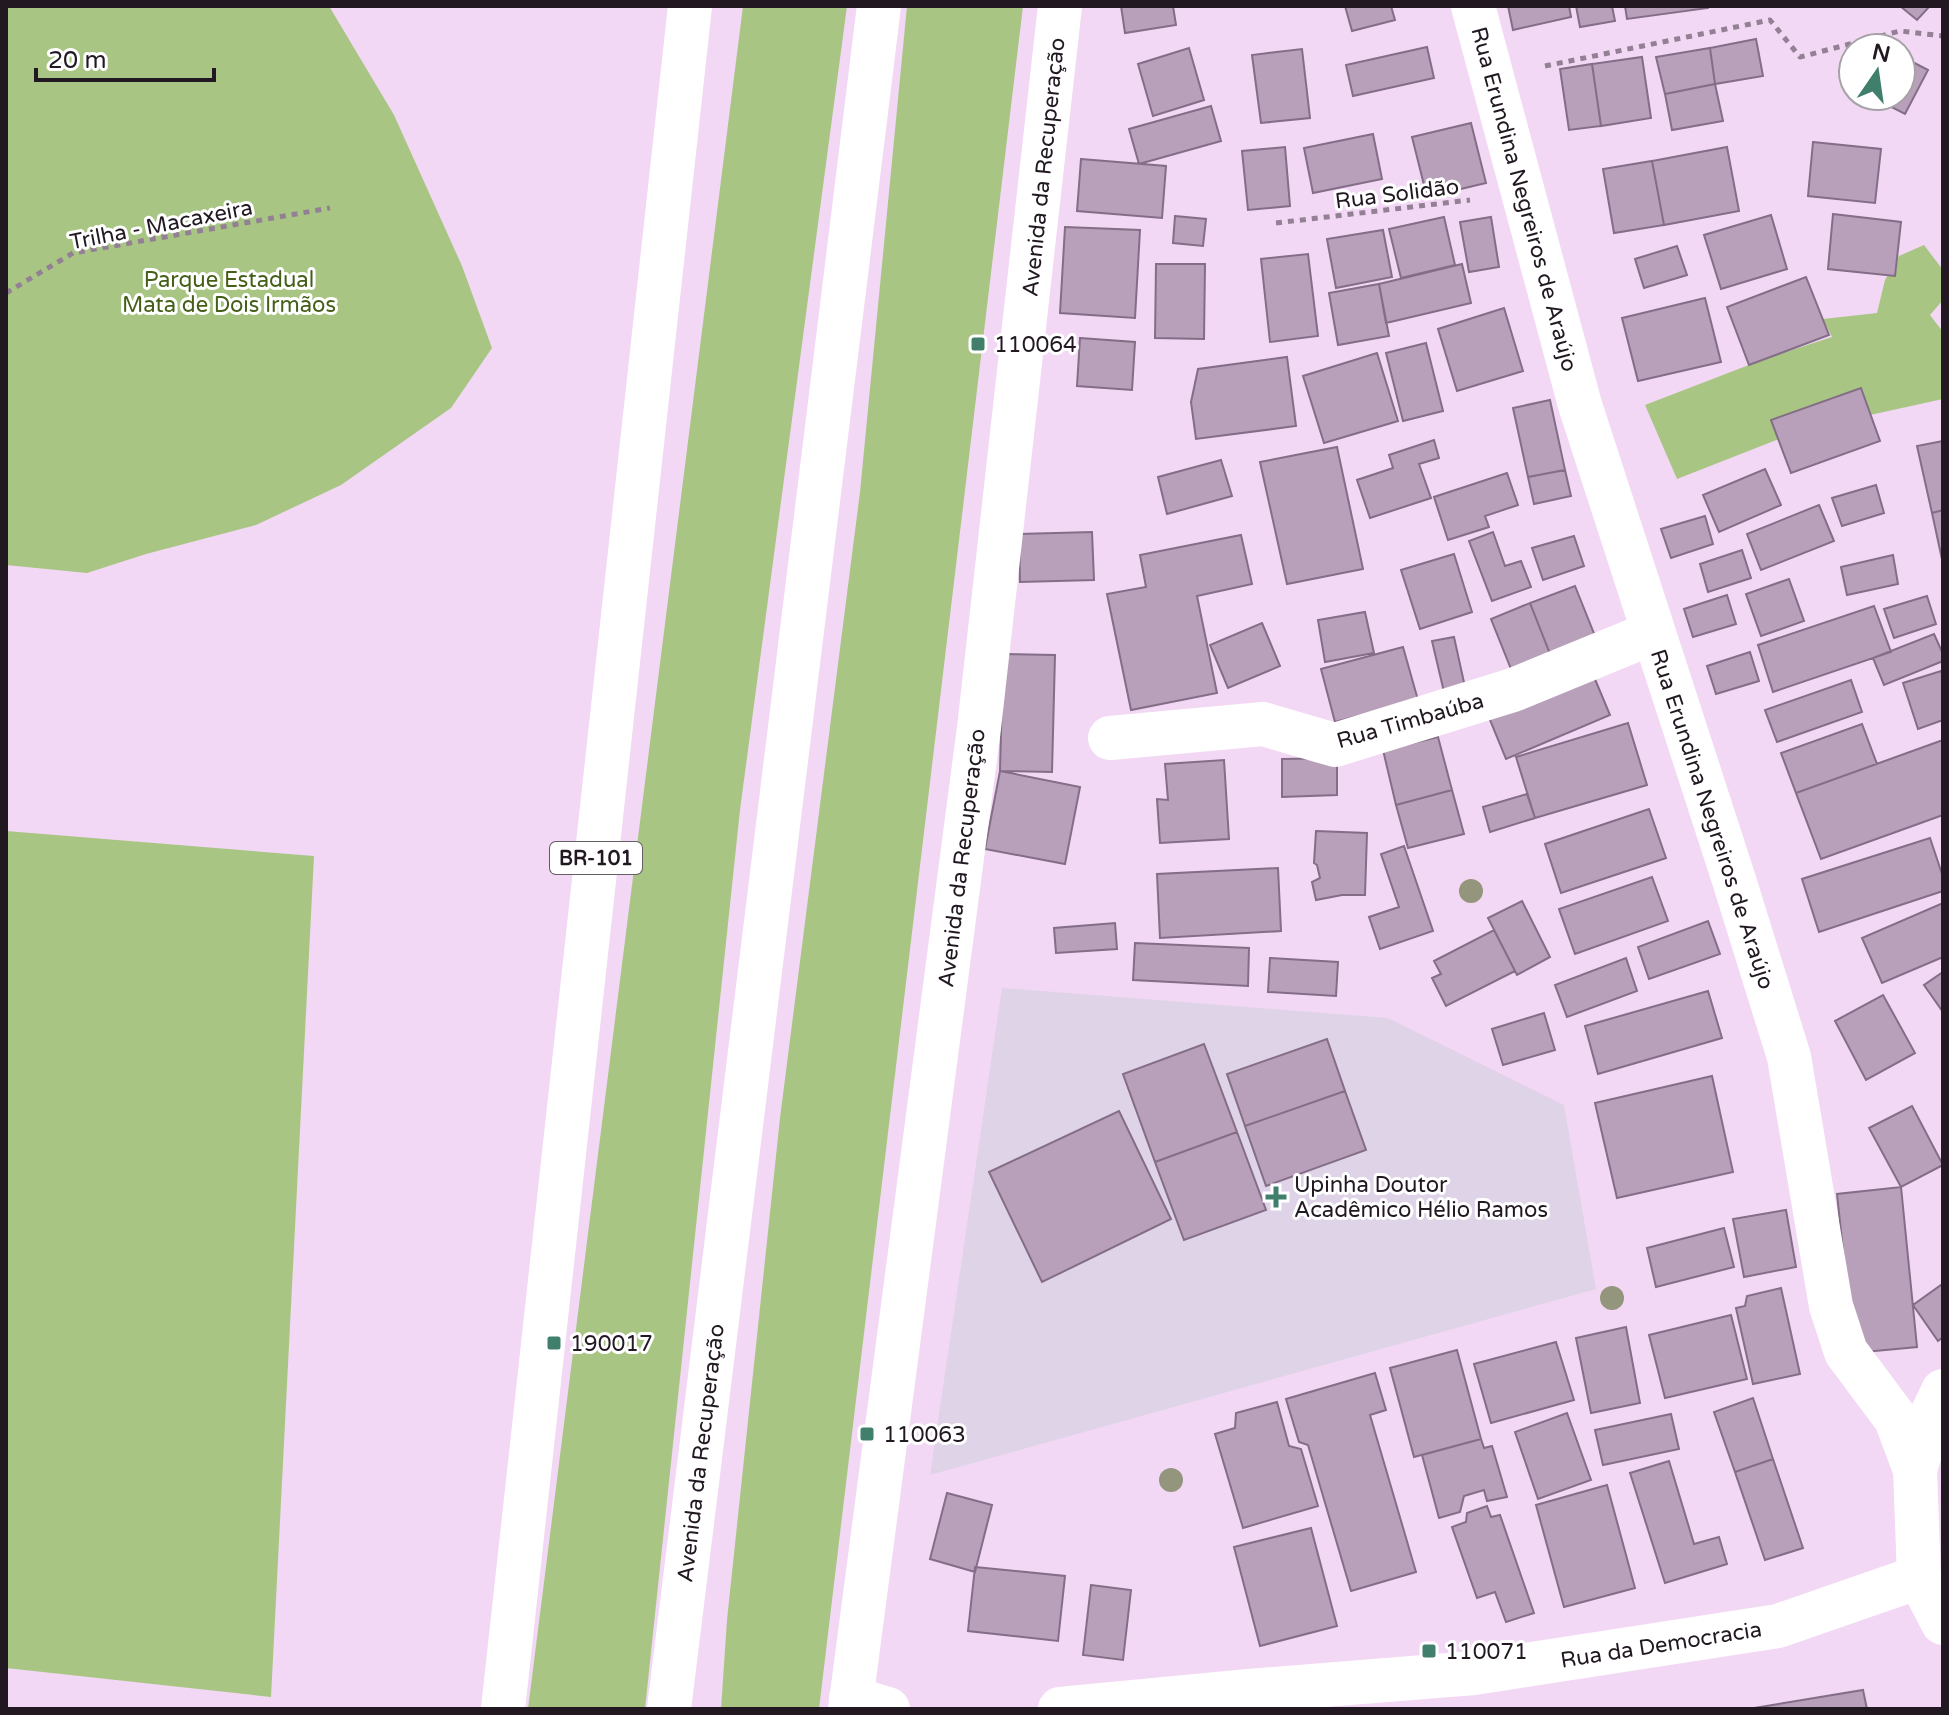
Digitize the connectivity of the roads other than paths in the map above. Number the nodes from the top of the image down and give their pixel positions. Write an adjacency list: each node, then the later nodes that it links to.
1 (690, 6): 13 (main road, BR-101)
2 (879, 6): 11 (main road, Avenida da Recuperação)
3 (1060, 6): 12 (main road, Avenida da Recuperação)
4 (1473, 6): 5 (main road, Rua Erundina Negreiros de Araújo)
5 (1652, 633): 6 (main road, Rua Timbaúba); 8 (main road, Rua Erundina Negreiros de Araújo)
6 (1110, 738)
7 (1943, 1391): 8 (main road)
8 (1915, 1470): 9 (main road, Rua Erundina Negreiros de Araújo)
9 (1919, 1577): 10 (main road, Rua Erundina Negreiros de Araújo); 16 (main road, Rua da Democracia)
10 (1943, 1623)
11 (678, 1634): 14 (main road, Avenida da Recuperação); 15 (main road)
12 (863, 1705)
13 (503, 1709)
14 (669, 1709)
15 (678, 1709)
16 (1060, 1709)

